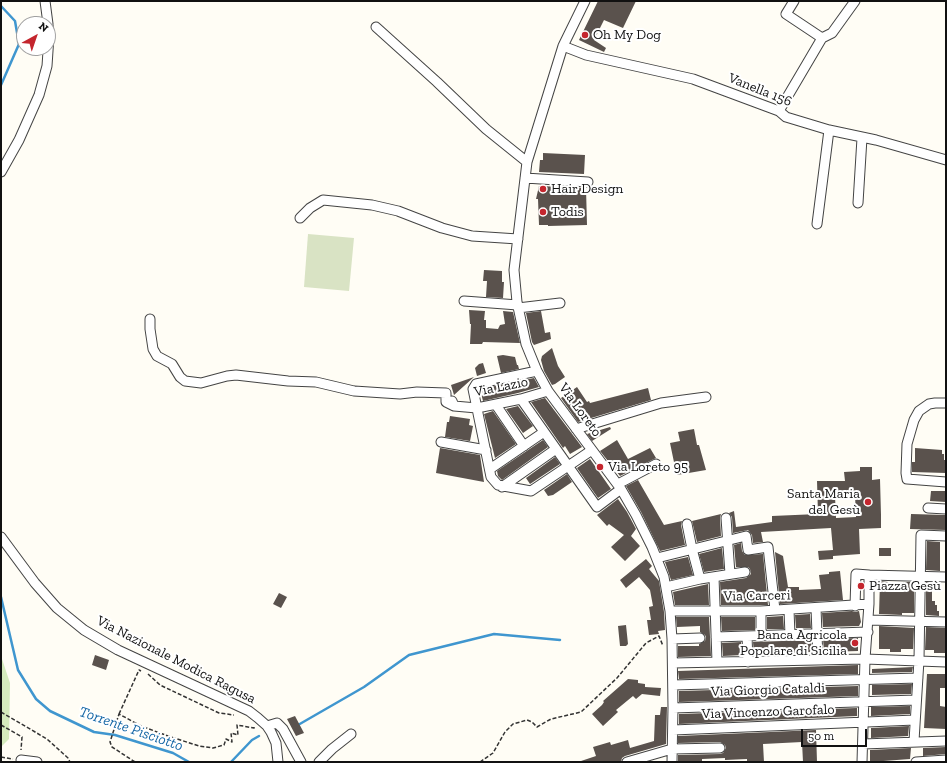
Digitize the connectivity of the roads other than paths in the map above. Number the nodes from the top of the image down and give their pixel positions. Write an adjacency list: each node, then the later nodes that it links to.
1 (45, 1): 5 (street)
2 (585, 1): 8 (street, Via Loreto)
3 (794, 1): 7 (street)
4 (854, 1): 7 (street)
5 (47, 16)
6 (376, 27): 14 (street)
7 (822, 38): 10 (street)
8 (563, 46): 10 (street, Vanella 156); 14 (street, Via Loreto)
9 (48, 56): 15 (street)
10 (779, 110): 11 (street, Vanella 156)
11 (829, 130): 12 (street, Vanella 156); 20 (street)
12 (862, 138): 13 (street, Vanella 156); 18 (street)
13 (946, 160)
14 (528, 162): 16 (street, Via Loreto)
15 (1, 172)
16 (525, 178): 17 (street); 21 (street, Via Loreto)
17 (588, 182)
18 (858, 203)
19 (300, 218): 21 (street)
20 (817, 224)
21 (518, 239): 24 (street, Via Loreto)
22 (464, 301): 24 (street)
23 (560, 302): 24 (street)
24 (518, 306): 26 (street, Via Loreto)
25 (150, 319): 33 (street)
26 (537, 371): 28 (street, Via Loreto); 34 (street)
27 (449, 389): 33 (street)
28 (548, 391): 30 (street, Via Lazio); 35 (street, Via Loreto)
29 (706, 397): 35 (street)
30 (521, 399): 32 (street, Via Lazio); 36 (street)
31 (946, 403): 45 (street)
32 (496, 405): 34 (street, Via Lazio); 38 (street)
33 (454, 406): 34 (street, Via Lazio)
34 (478, 408): 40 (street)
35 (576, 429): 41 (street, Via Loreto)
36 (544, 432): 38 (street); 39 (street)
37 (441, 442): 40 (street)
38 (524, 446): 44 (street)
39 (556, 449): 43 (street); 46 (street)
40 (486, 450): 44 (street)
41 (592, 450): 43 (street); 47 (street, Via Loreto)
42 (656, 464): 47 (street)
43 (568, 466): 46 (street); 47 (street)
44 (490, 469): 46 (street)
45 (946, 482)
46 (502, 487)
47 (619, 487): 56 (street, Via Loreto)
48 (928, 508): 49 (street)
49 (946, 509)
50 (726, 518): 54 (street)
51 (687, 524): 55 (street)
52 (946, 536): 60 (street)
53 (1, 537): 99 (street, Via Nazionale Modica Ragusa)
54 (728, 540): 55 (street); 58 (street); 68 (street)
55 (692, 549): 56 (street); 63 (street)
56 (657, 558): 64 (street, Via Loreto)
57 (745, 572): 58 (street)
58 (730, 574): 61 (street)
59 (870, 574): 60 (street); 65 (street); 66 (street)
60 (920, 576): 62 (street); 74 (street)
61 (714, 577): 63 (street); 71 (street)
62 (946, 577)
63 (700, 579): 64 (street)
64 (666, 587): 70 (street, Via Loreto)
65 (855, 606): 66 (street, Via Carceri); 67 (street, Via Carceri)
66 (869, 607): 73 (street)
67 (816, 608): 69 (street, Via Carceri); 77 (street)
68 (775, 610): 69 (street, Via Carceri); 72 (street, Via Carceri)
69 (789, 610): 78 (street)
70 (670, 611): 71 (street, Via Carceri); 83 (street, Via Loreto)
71 (715, 611): 72 (street, Via Carceri); 81 (street)
72 (761, 611): 80 (street)
73 (868, 620): 74 (street); 76 (street)
74 (919, 621): 75 (street); 86 (street)
75 (946, 622)
76 (868, 632): 77 (street); 84 (street)
77 (817, 634): 78 (street); 85 (street)
78 (790, 635): 80 (street)
79 (747, 636): 80 (street); 81 (street); 88 (street)
80 (761, 636)
81 (716, 637): 87 (street)
82 (700, 638): 83 (street)
83 (672, 639): 90 (street, Via Loreto)
84 (865, 659): 85 (street); 86 (street); 92 (street)
85 (818, 660): 88 (street)
86 (919, 660): 89 (street); 91 (street)
87 (717, 662): 88 (street); 90 (street)
88 (748, 662)
89 (946, 662)
90 (673, 663): 93 (street, Via Loreto)
91 (918, 678): 92 (street); 94 (street)
92 (865, 679): 93 (street); 95 (street)
93 (673, 685): 96 (street, Via Loreto)
94 (916, 700): 95 (street, Via Giorgio Cataldi); 97 (street)
95 (864, 701): 96 (street, Via Giorgio Cataldi); 98 (street)
96 (673, 708): 100 (street, Via Loreto)
97 (915, 720): 98 (street, Via Vincenzo Garofalo); 102 (street)
98 (864, 722): 100 (street, Via Vincenzo Garofalo); 104 (street)
99 (267, 726): 110 (street, Via Nazionale Modica Ragusa); 111 (street)
100 (673, 730): 106 (street, Via Loreto)
101 (351, 734): 112 (street)
102 (914, 741): 103 (street); 104 (street)
103 (946, 741)
104 (863, 744): 115 (street)
105 (720, 748): 106 (street)
106 (672, 749): 113 (street); 114 (street, Via Loreto)
107 (21, 760): 109 (street)
108 (946, 760): 116 (street)
109 (37, 762)
110 (278, 762)
111 (301, 762)
112 (319, 762)
113 (627, 762)
114 (672, 762)
115 (862, 762)
116 (916, 762)

